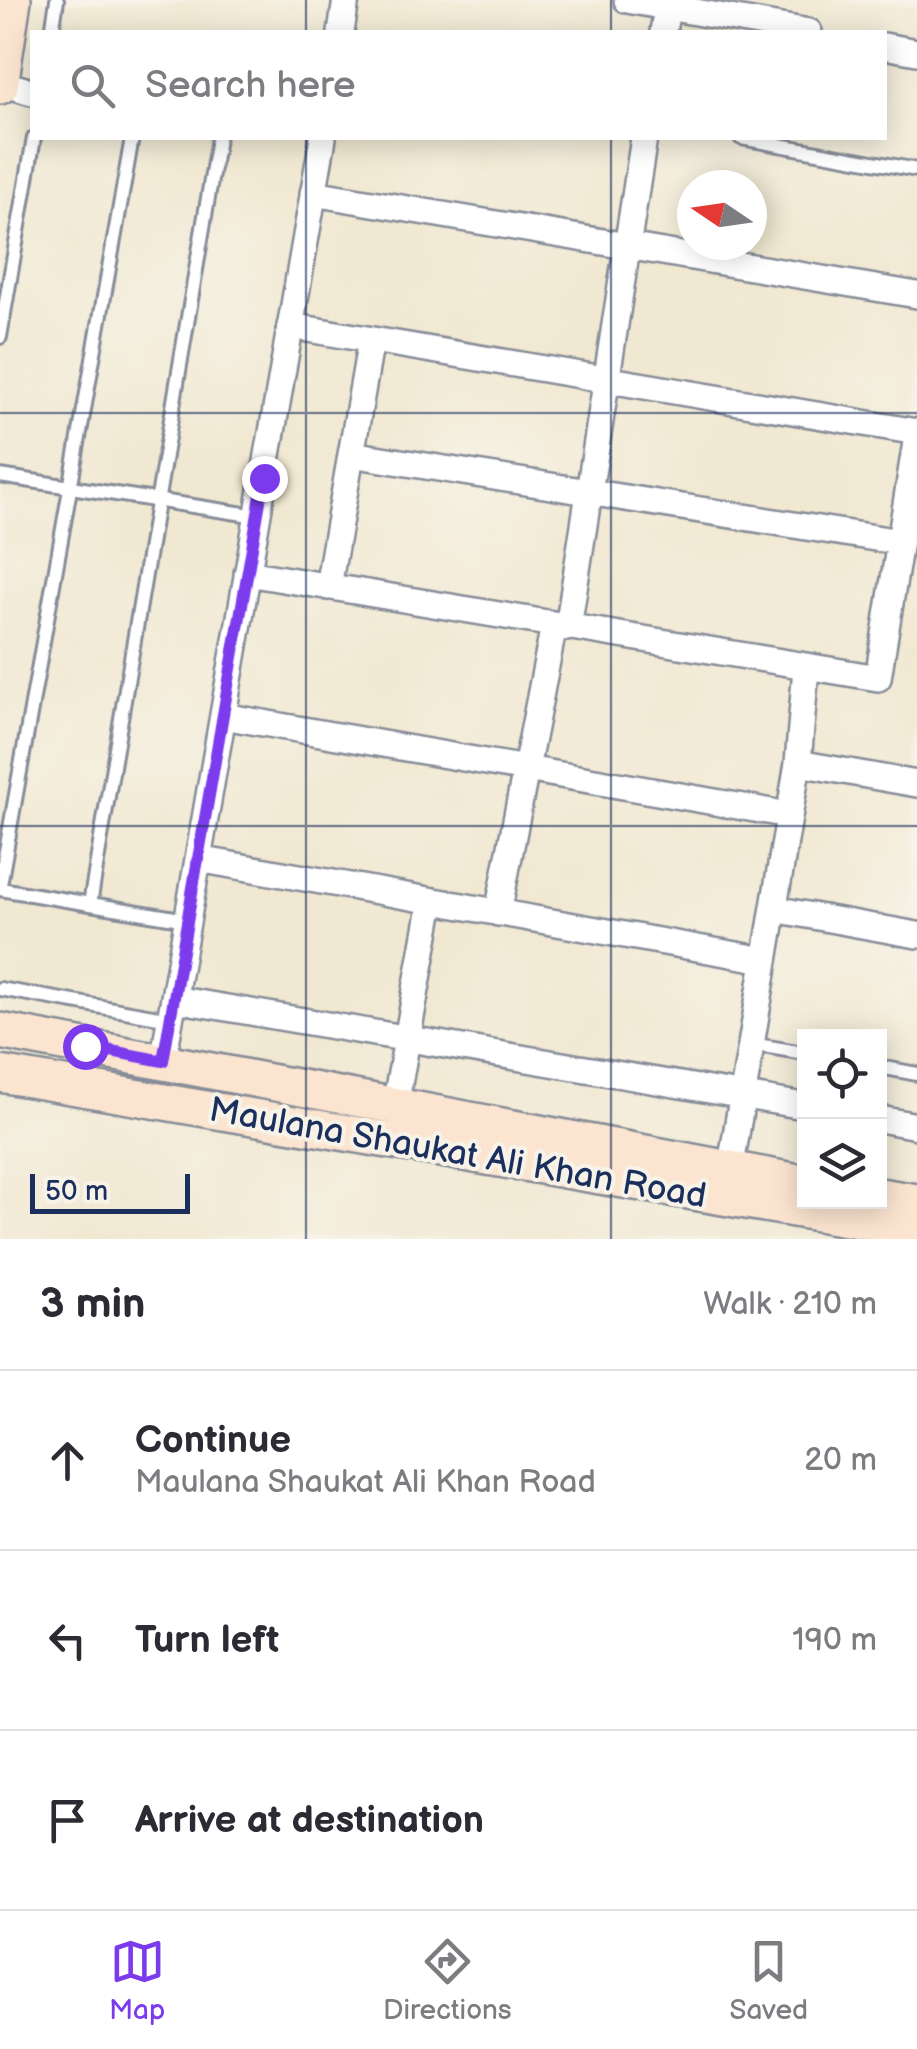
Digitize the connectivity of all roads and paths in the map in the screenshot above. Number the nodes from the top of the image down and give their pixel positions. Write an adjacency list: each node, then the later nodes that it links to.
1 (14, 0): 11 (main road)
2 (57, 0): 6 (lane)
3 (346, 0): 7 (street)
4 (627, 0): 5 (street)
5 (665, 20): 8 (street)
6 (52, 30)
7 (341, 30)
8 (785, 30)
9 (887, 47): 10 (street)
10 (917, 52)
11 (0, 85): 12 (street)
12 (30, 92)
13 (34, 140): 24 (lane)
14 (132, 140): 30 (lane)
15 (218, 140): 32 (lane)
16 (318, 140): 20 (street)
17 (644, 140): 21 (street)
18 (752, 140): 19 (lane)
19 (917, 170)
20 (313, 192): 21 (street); 23 (street)
21 (628, 247): 22 (street); 26 (street)
22 (917, 295)
23 (290, 326): 25 (street); 33 (street)
24 (0, 337)
25 (371, 340): 26 (street); 28 (street)
26 (608, 380): 27 (street); 31 (street)
27 (917, 434): 34 (street)
28 (351, 454): 31 (street); 36 (street)
29 (0, 476): 30 (lane)
30 (70, 487): 32 (lane); 45 (lane)
31 (591, 493): 34 (street); 37 (street)
32 (158, 500): 33 (lane); 47 (lane)
33 (257, 516): 35 (street)
34 (900, 542): 38 (street)
35 (247, 573): 36 (street); 39 (street)
36 (328, 587): 37 (street)
37 (561, 627): 38 (street); 41 (street)
38 (806, 668): 40 (street)
39 (222, 716): 41 (street); 44 (street)
40 (798, 763): 42 (street); 43 (street)
41 (526, 769): 43 (street); 49 (street)
42 (917, 784)
43 (789, 815): 48 (street)
44 (198, 860): 46 (street); 50 (street)
45 (0, 887): 47 (lane)
46 (432, 901): 49 (street); 56 (street)
47 (90, 904): 50 (lane)
48 (774, 909): 51 (street); 52 (street)
49 (498, 912): 52 (street)
50 (187, 920): 54 (street)
51 (917, 935)
52 (765, 960): 57 (street)
53 (0, 990): 54 (lane)
54 (172, 1009): 56 (street); 59 (street)
55 (0, 1030): 59 (main road, Maulana Shaukat Ali Khan Road)
56 (409, 1039): 63 (street); 65 (street)
57 (751, 1044): 58 (lane); 63 (street)
58 (797, 1052)
59 (163, 1061): 65 (main road, Maulana Shaukat Ali Khan Road)
60 (887, 1068): 62 (lane)
61 (0, 1074): 72 (main road, Maulana Shaukat Ali Khan Road)
62 (917, 1074)
63 (743, 1095): 64 (street); 68 (street)
64 (797, 1105)
65 (395, 1106): 68 (main road, Maulana Shaukat Ali Khan Road)
66 (887, 1120): 67 (street)
67 (917, 1126)
68 (730, 1171): 69 (main road, Maulana Shaukat Ali Khan Road)
69 (797, 1182)
70 (887, 1197): 71 (main road)
71 (917, 1202)
72 (917, 1230)

